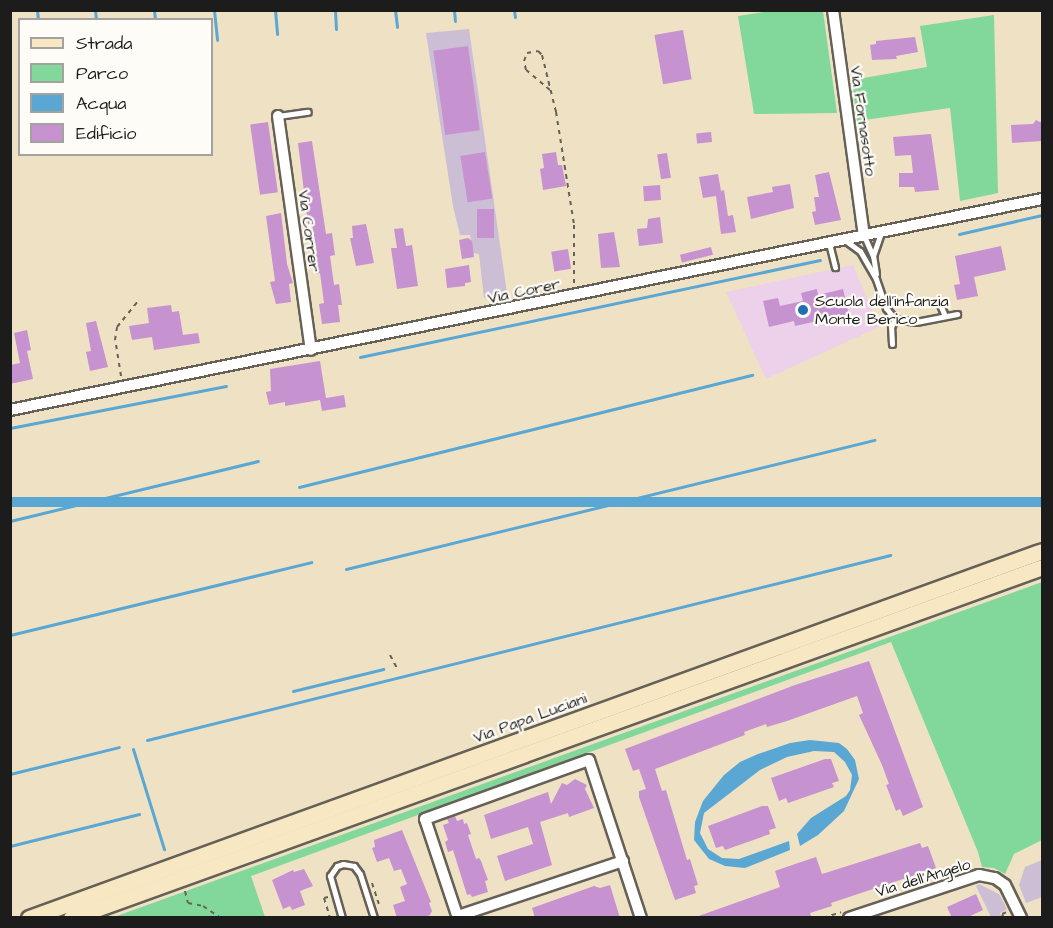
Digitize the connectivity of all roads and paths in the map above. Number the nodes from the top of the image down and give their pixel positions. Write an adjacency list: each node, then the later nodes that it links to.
1 (833, 10): 7 (street, Via Fornasotto)
2 (550, 90): 2 (path); 14 (path)
3 (308, 112): 4 (lane)
4 (278, 116): 21 (street, Via Correr)
5 (1042, 199): 6 (street, Via Corer)
6 (881, 232): 7 (street, Via Corer); 11 (lane)
7 (864, 236): 8 (street, Via Corer); 10 (lane); 11 (lane)
8 (844, 241): 9 (street, Via Corer); 10 (lane)
9 (829, 243): 12 (lane); 14 (street, Via Corer)
10 (860, 251): 13 (lane)
11 (873, 256): 13 (lane)
12 (835, 267)
13 (876, 279): 19 (lane)
14 (574, 296): 21 (street, Via Corer)
15 (139, 300): 22 (path)
16 (939, 302): 18 (lane)
17 (957, 314): 18 (lane)
18 (945, 316): 19 (lane)
19 (895, 319): 20 (lane)
20 (891, 344)
21 (311, 350): 22 (street, Via Corer)
22 (124, 388): 23 (street, Via Corer)
23 (10, 410)
24 (1042, 551): 34 (main road, Via Papa Luciani)
25 (1042, 567): 35 (main road, Via Papa Luciani)
26 (390, 655): 27 (path)
27 (397, 668)
28 (623, 861): 33 (street); 33 (street); 40 (street)
29 (367, 875): 32 (path)
30 (184, 888): 36 (path)
31 (326, 888): 37 (path)
32 (378, 911)
33 (458, 917)
34 (29, 918)
35 (71, 918)
36 (221, 918)
37 (330, 918)
38 (342, 918): 39 (lane)
39 (374, 918)
40 (641, 918)
41 (849, 918): 42 (street, Via dell'Angelo)
42 (1021, 918)

